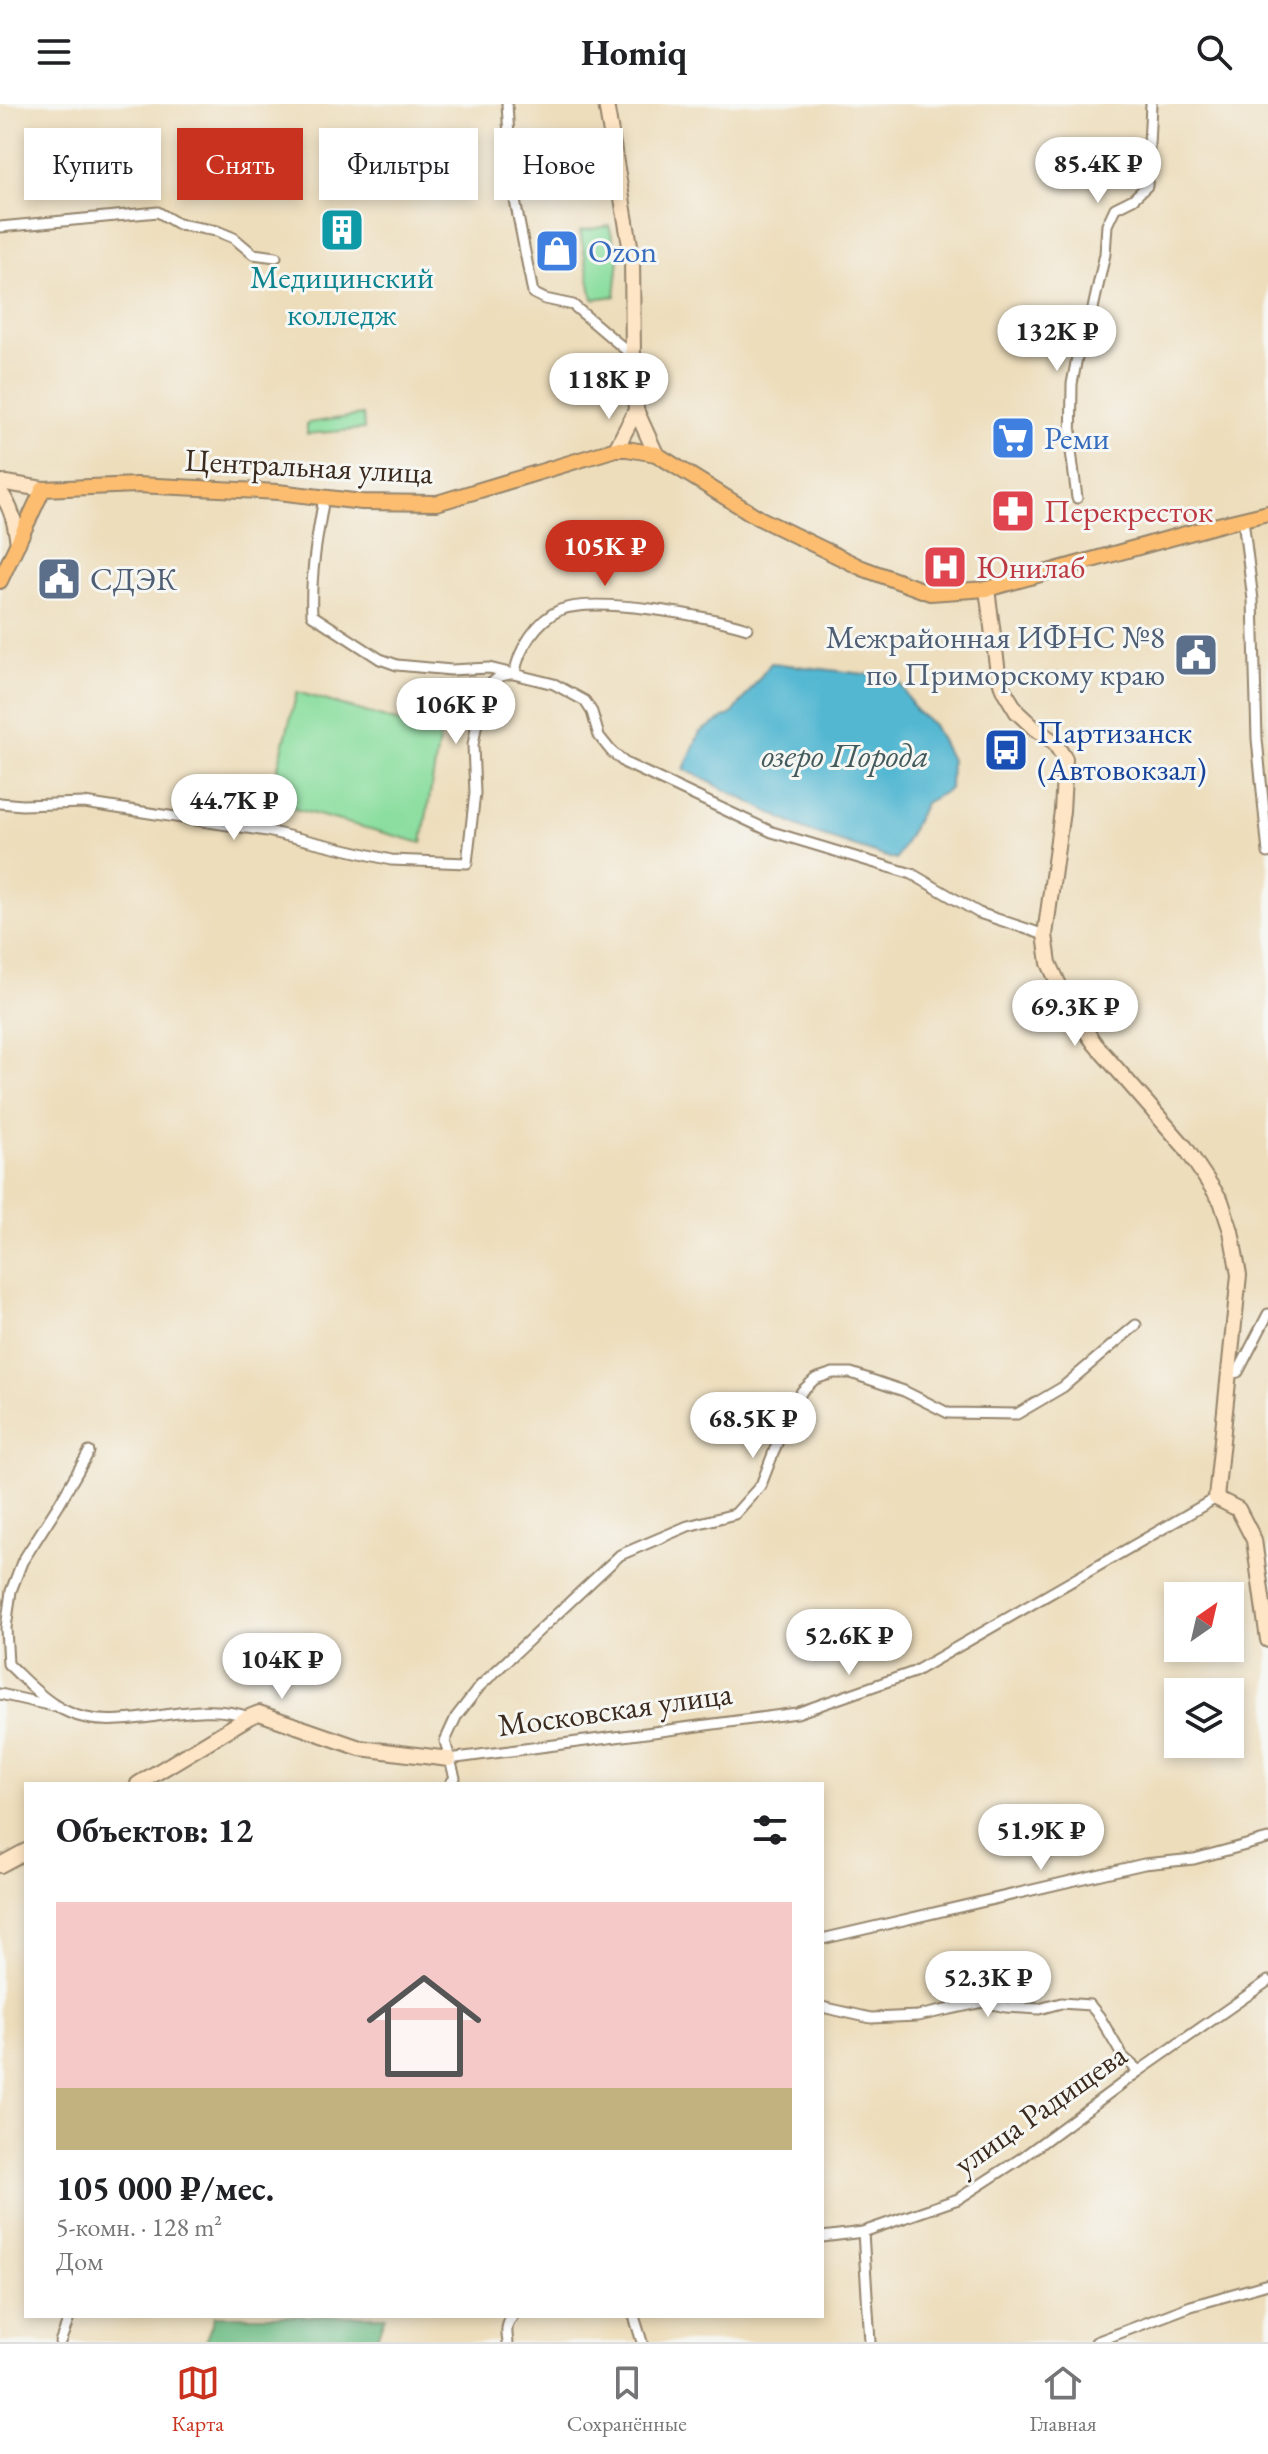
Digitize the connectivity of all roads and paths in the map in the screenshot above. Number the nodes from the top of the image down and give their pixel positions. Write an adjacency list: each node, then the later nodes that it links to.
1 (507, 104): 6 (street)
2 (606, 104): 6 (street)
3 (1151, 104): 14 (street)
4 (0, 227): 5 (street)
5 (276, 257)
6 (633, 356): 7 (street)
7 (636, 410): 8 (street); 9 (street)
8 (616, 449): 9 (main road, Центральная улица); 13 (main road, Центральная улица)
9 (656, 454): 19 (main road)
10 (0, 482): 11 (street, Центральная улица)
11 (43, 489): 13 (main road, Центральная улица); 17 (main road)
12 (0, 492): 17 (street)
13 (324, 498): 21 (street)
14 (1077, 498)
15 (1268, 513): 16 (main road)
16 (1243, 519): 19 (main road); 23 (street)
17 (18, 543): 18 (main road)
18 (0, 581)
19 (987, 589): 24 (street)
20 (747, 628): 21 (street)
21 (515, 673): 22 (street); 24 (street)
22 (0, 803)
23 (1268, 853)
24 (1045, 935): 27 (street)
25 (1268, 1314): 27 (street)
26 (1136, 1325): 34 (street)
27 (1229, 1374): 29 (street)
28 (89, 1452): 32 (street)
29 (1216, 1498): 30 (street); 34 (street, Московская улица)
30 (1268, 1640)
31 (0, 1694): 32 (street)
32 (57, 1707): 33 (street)
33 (249, 1717): 34 (street, Московская улица); 35 (street)
34 (449, 1759): 36 (street)
35 (141, 1782)
36 (456, 1782)
37 (1268, 1839): 40 (street)
38 (24, 1852): 39 (street)
39 (0, 1865)
40 (824, 1939)
41 (1268, 1981): 43 (street, улица Радищева)
42 (824, 2007): 43 (street)
43 (1139, 2071): 44 (street, улица Радищева)
44 (863, 2232): 45 (street, улица Радищева); 53 (street)
45 (824, 2237)
46 (1268, 2284): 54 (street)
47 (69, 2318): 50 (street)
48 (511, 2318): 51 (street)
49 (635, 2318): 52 (street)
50 (60, 2342)
51 (508, 2342)
52 (642, 2342)
53 (870, 2342)
54 (1096, 2342)

